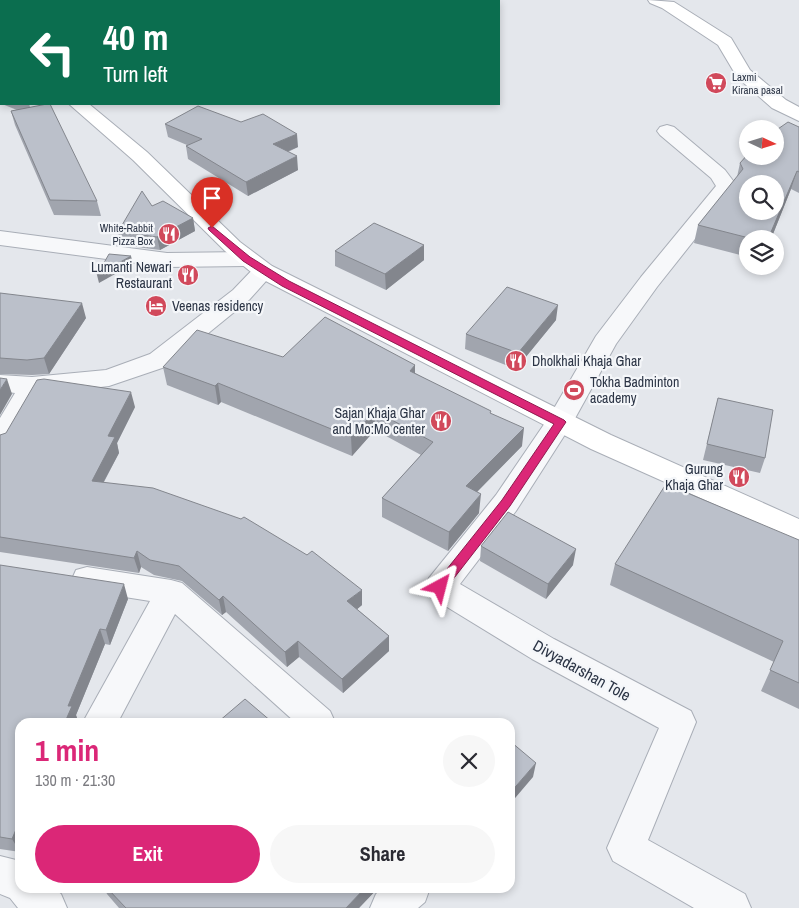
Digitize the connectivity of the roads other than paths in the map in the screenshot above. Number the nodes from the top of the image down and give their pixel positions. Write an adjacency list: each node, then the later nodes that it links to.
1 (656, 0): 3 (main road)
2 (79, 105): 6 (main road)
3 (799, 115)
4 (667, 131): 9 (street)
5 (0, 238): 6 (street)
6 (255, 265): 8 (street); 9 (main road)
7 (0, 383): 8 (street)
8 (32, 386): 10 (street)
9 (560, 422): 11 (main road); 20 (street, Divyadarshan Tole)
10 (0, 441)
11 (799, 531)
12 (57, 574): 13 (street)
13 (172, 592): 14 (street); 15 (street)
14 (102, 718)
15 (314, 718)
16 (32, 893): 18 (street)
17 (406, 893): 19 (street)
18 (47, 908)
19 (390, 908)
20 (731, 908)

